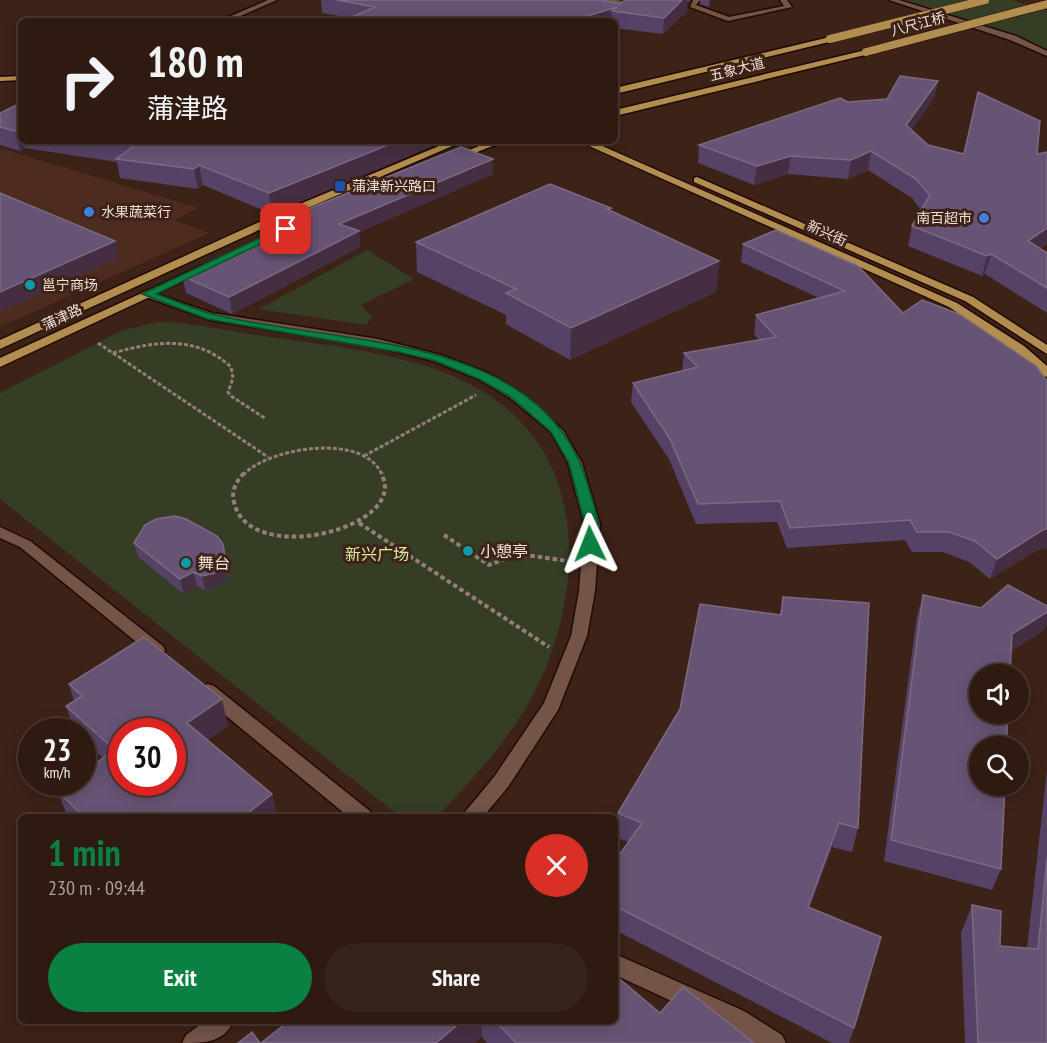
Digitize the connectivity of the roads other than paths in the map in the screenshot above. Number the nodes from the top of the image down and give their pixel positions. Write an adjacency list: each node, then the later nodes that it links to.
1 (274, 0): 11 (street)
2 (599, 0): 6 (street)
3 (783, 0): 7 (street)
4 (892, 0): 14 (street)
5 (985, 0): 12 (main road, 八尺江桥, bridge)
6 (639, 3): 9 (street)
7 (694, 3): 10 (street)
8 (1047, 4): 13 (main road, 八尺江桥, bridge)
9 (650, 6)
10 (681, 6)
11 (230, 18)
12 (830, 39): 17 (main road, 五象大道)
13 (866, 52): 18 (main road, 五象大道)
14 (1047, 54)
15 (18, 78): 16 (main road)
16 (0, 79)
17 (618, 90)
18 (618, 112)
19 (452, 144): 26 (main road, 蒲津路)
20 (492, 144): 23 (main road)
21 (590, 144): 29 (main road, 新兴街)
22 (614, 144): 27 (main road, 新兴街)
23 (448, 161)
24 (211, 264): 25 (main road, 蒲津路)
25 (147, 294): 28 (main road, 蒲津路); 34 (street)
26 (0, 345)
27 (1047, 350)
28 (0, 363)
29 (1047, 373)
30 (0, 532): 31 (street)
31 (171, 662)
32 (190, 677): 33 (street)
33 (359, 814)
34 (473, 814)
35 (618, 965): 38 (street)
36 (219, 1024): 37 (street)
37 (194, 1043)
38 (774, 1043)

